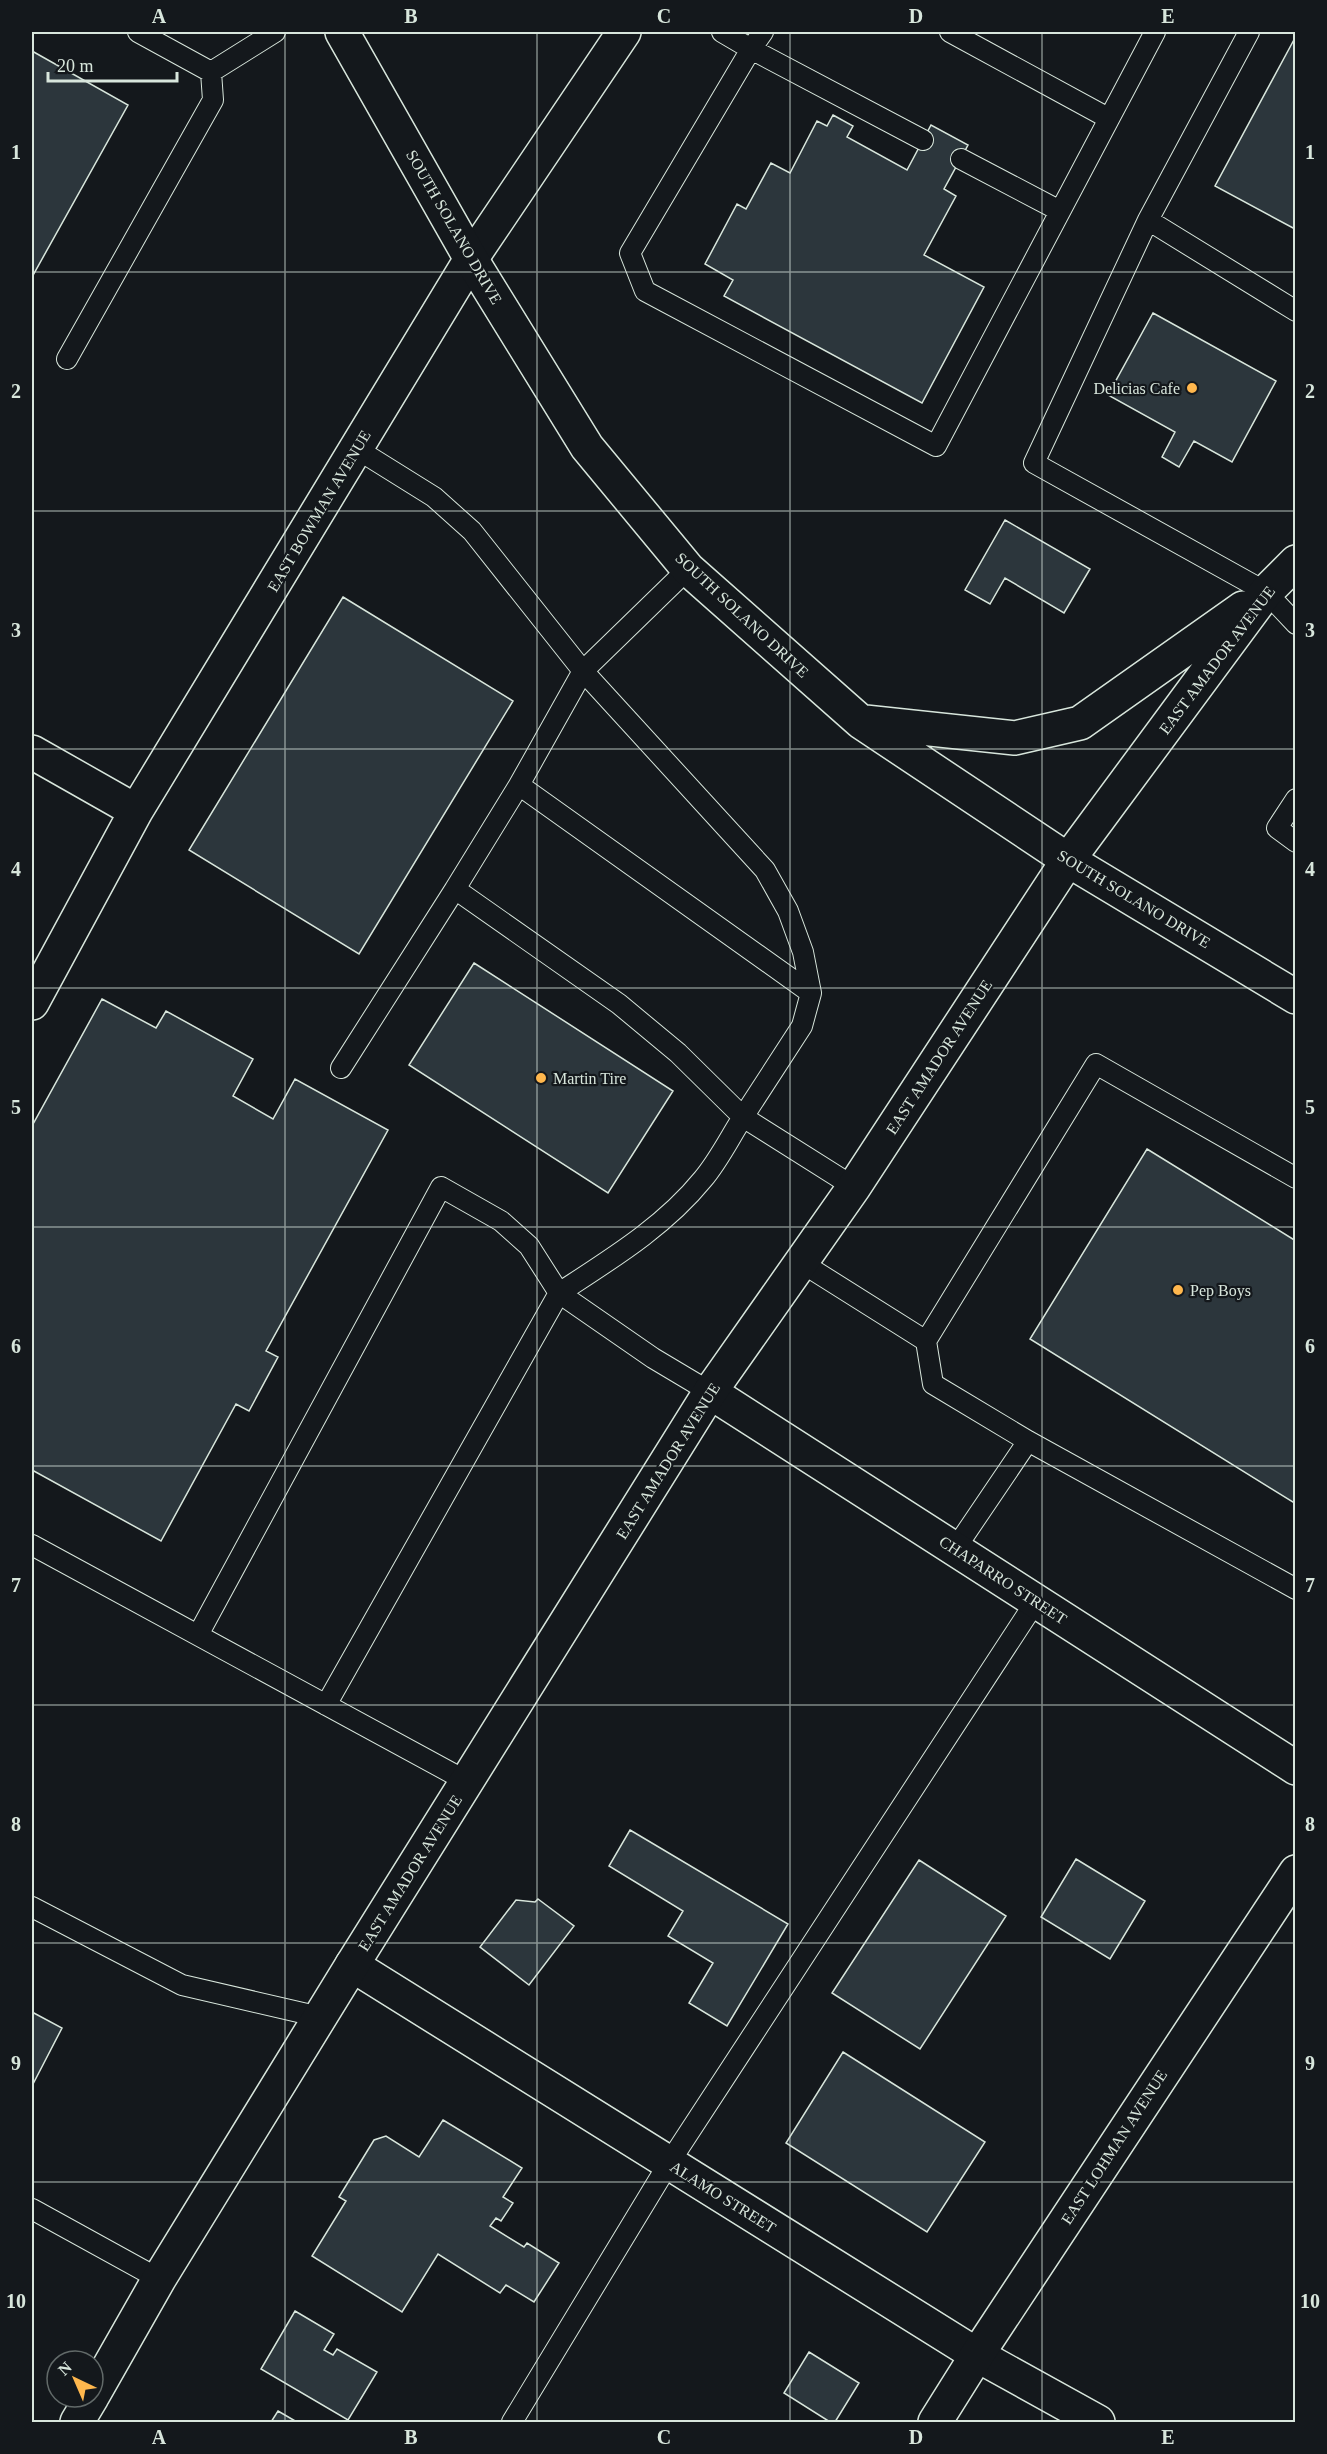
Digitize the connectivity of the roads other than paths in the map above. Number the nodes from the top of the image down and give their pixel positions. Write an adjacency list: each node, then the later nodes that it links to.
1 (138, 32): 11 (lane)
2 (275, 32): 11 (lane)
3 (342, 32): 17 (main road, SOUTH SOLANO DRIVE)
4 (624, 32): 17 (main road, EAST BOWMAN AVENUE)
5 (722, 32): 10 (lane)
6 (763, 32): 10 (lane)
7 (950, 32): 12 (lane)
8 (1155, 32): 12 (lane)
9 (1249, 32): 16 (lane)
10 (751, 49): 13 (lane); 15 (lane)
11 (211, 72): 19 (lane)
12 (1108, 118): 15 (lane)
13 (923, 140)
14 (961, 159): 15 (lane)
15 (1060, 211)
16 (1148, 220): 18 (lane); 23 (lane)
17 (471, 259): 20 (main road, EAST BOWMAN AVENUE); 22 (main road, SOUTH SOLANO DRIVE)
18 (1296, 311)
19 (67, 359)
20 (357, 449): 25 (lane); 30 (main road, EAST BOWMAN AVENUE)
21 (1296, 562): 23 (main road, EAST AMADOR AVENUE)
22 (688, 569): 25 (lane); 26 (main road, SOUTH SOLANO DRIVE)
23 (1266, 592): 24 (lane); 26 (main road); 32 (main road, EAST AMADOR AVENUE)
24 (1296, 624)
25 (583, 671): 28 (lane); 34 (lane)
26 (861, 722): 32 (main road, SOUTH SOLANO DRIVE)
27 (32, 752): 30 (main road)
28 (519, 785): 33 (lane); 34 (lane)
29 (1296, 799): 31 (lane)
30 (136, 811): 36 (main road, EAST BOWMAN AVENUE)
31 (1296, 842)
32 (1068, 860): 35 (main road, SOUTH SOLANO DRIVE); 40 (main road, EAST AMADOR AVENUE)
33 (454, 889): 37 (lane); 38 (lane)
34 (811, 993): 38 (lane)
35 (1296, 998)
36 (32, 1003)
37 (340, 1068)
38 (743, 1117): 40 (lane); 42 (lane)
39 (1296, 1178): 43 (lane)
40 (854, 1187): 41 (main road, EAST AMADOR AVENUE)
41 (802, 1263): 43 (lane); 44 (main road, EAST AMADOR AVENUE)
42 (559, 1293): 44 (lane); 50 (lane); 51 (lane)
43 (926, 1341): 45 (lane)
44 (710, 1392): 47 (main road, CHAPARRO STREET); 53 (main road, EAST AMADOR AVENUE)
45 (1028, 1440): 47 (lane); 48 (lane)
46 (32, 1545): 50 (lane)
47 (955, 1549): 49 (main road, CHAPARRO STREET)
48 (1296, 1589)
49 (1036, 1601): 52 (main road, CHAPARRO STREET); 58 (lane)
50 (198, 1635): 51 (lane)
51 (326, 1705): 53 (lane)
52 (1296, 1768)
53 (468, 1782): 56 (main road, EAST AMADOR AVENUE)
54 (1296, 1872): 61 (main road, EAST LOHMAN AVENUE)
55 (32, 1907): 57 (lane)
56 (352, 1965): 57 (main road, EAST AMADOR AVENUE); 58 (main road, ALAMO STREET)
57 (320, 2017): 60 (main road, EAST AMADOR AVENUE)
58 (669, 2163): 61 (main road, ALAMO STREET); 65 (lane)
59 (32, 2209): 60 (lane)
60 (159, 2279): 62 (main road, EAST AMADOR AVENUE)
61 (977, 2355): 66 (main road, EAST LOHMAN AVENUE); 67 (main road, ALAMO STREET)
62 (105, 2373)
63 (84, 2409): 64 (main road, EAST AMADOR AVENUE)
64 (77, 2422)
65 (512, 2422)
66 (935, 2422)
67 (1098, 2422)

